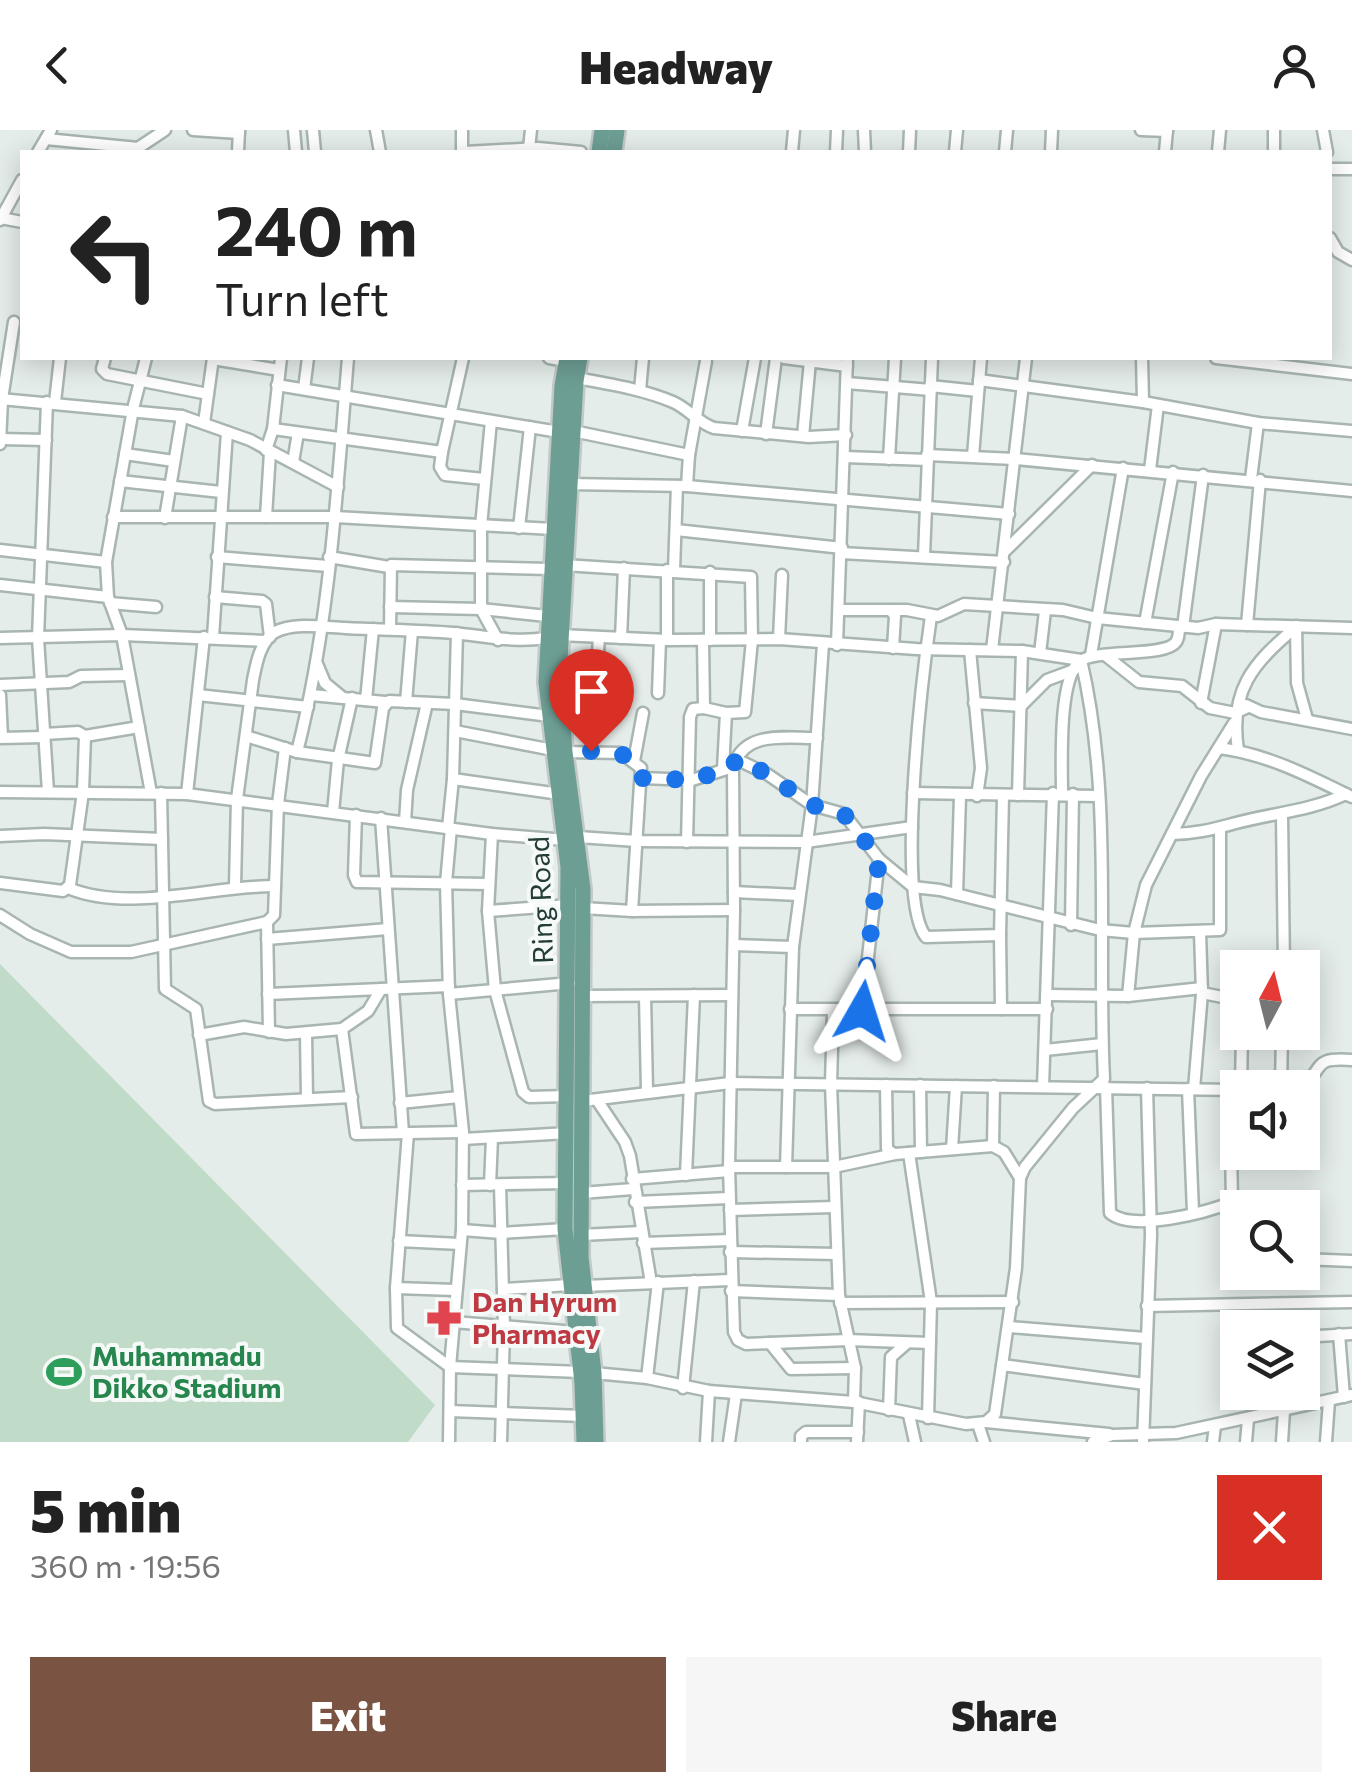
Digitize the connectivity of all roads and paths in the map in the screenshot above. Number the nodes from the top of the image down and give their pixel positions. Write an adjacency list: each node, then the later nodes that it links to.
1 (165, 130): 10 (street)
2 (193, 130): 6 (street)
3 (530, 130): 9 (street)
4 (1141, 130): 5 (street)
5 (1168, 130)
6 (239, 132)
7 (48, 135): 8 (street)
8 (81, 148): 10 (street)
9 (529, 148): 11 (street); 12 (street)
10 (120, 150)
11 (496, 150)
12 (556, 150)
13 (20, 184): 14 (street)
14 (0, 220)
15 (1332, 242): 16 (street)
16 (1332, 257)
17 (14, 322): 57 (street)
18 (60, 360): 58 (street)
19 (104, 360): 46 (street)
20 (145, 360): 46 (street)
21 (213, 360): 55 (street)
22 (224, 360): 43 (street)
23 (281, 360): 43 (street)
24 (308, 360): 53 (street)
25 (348, 360): 56 (street)
26 (463, 360): 62 (street)
27 (565, 360): 74 (main road, Ring Road)
28 (566, 360): 45 (main road, Ring Road)
29 (643, 360): 54 (street)
30 (755, 360): 70 (street)
31 (776, 360): 75 (street)
32 (801, 360): 40 (street)
33 (895, 360): 50 (street)
34 (932, 360): 52 (street)
35 (981, 360): 51 (street)
36 (1026, 360): 48 (street)
37 (1142, 360): 59 (street)
38 (1253, 360): 42 (street)
39 (706, 361): 64 (street)
40 (810, 361): 41 (street); 77 (street)
41 (847, 362): 47 (street)
42 (1290, 362): 44 (street)
43 (279, 370): 49 (street)
44 (1352, 374)
45 (576, 378): 54 (street); 74 (main road, Ring Road)
46 (140, 380): 55 (street); 61 (street)
47 (847, 383): 50 (street); 76 (street)
48 (1024, 384): 51 (street); 59 (street); 89 (street)
49 (277, 385): 53 (street); 69 (street)
50 (892, 385): 52 (street); 88 (street)
51 (979, 385): 52 (street); 85 (street)
52 (930, 388): 87 (street)
53 (304, 389): 56 (street)
54 (640, 390): 64 (street)
55 (208, 394): 67 (street)
56 (345, 395): 62 (street); 78 (street)
57 (1, 399): 58 (street); 80 (street)
58 (51, 402): 61 (street); 79 (street)
59 (1144, 402): 60 (street)
60 (1158, 405): 66 (street); 94 (street)
61 (133, 409): 63 (street); 83 (street)
62 (450, 413): 65 (street); 82 (street)
63 (182, 416): 67 (street); 90 (street)
64 (696, 418): 70 (street); 84 (street)
65 (491, 421): 68 (street); 97 (street)
66 (1258, 423): 71 (street); 99 (street)
67 (204, 424): 72 (street)
68 (530, 427): 74 (street); 115 (street)
69 (272, 429): 73 (street); 81 (street)
70 (742, 431): 75 (street)
71 (1352, 431)
72 (227, 432): 81 (street); 105 (street)
73 (298, 432): 78 (street); 91 (street)
74 (566, 432): 84 (street); 100 (main road, Ring Road); 116 (main road, Ring Road)
75 (766, 434): 77 (street)
76 (846, 435): 77 (street); 86 (street)
77 (804, 436)
78 (342, 437): 82 (street); 103 (street)
79 (46, 440): 80 (street); 120 (street)
80 (0, 441)
81 (268, 451): 91 (street); 110 (street)
82 (442, 452): 97 (street)
83 (125, 454): 90 (street); 98 (street)
84 (688, 455): 102 (street)
85 (972, 456): 87 (street); 89 (street)
86 (845, 457): 88 (street); 106 (street)
87 (928, 458): 88 (street); 107 (street)
88 (889, 459)
89 (1016, 459): 92 (street); 108 (street)
90 (174, 461): 101 (street)
91 (293, 462): 103 (street)
92 (1092, 465): 93 (street); 122 (street)
93 (1123, 468): 94 (street); 146 (street)
94 (1150, 470): 95 (street)
95 (1173, 472): 96 (street); 147 (street)
96 (1204, 475): 99 (street); 152 (street)
97 (484, 479): 114 (street)
98 (120, 480): 101 (street); 109 (street)
99 (1256, 480): 104 (street); 149 (street)
100 (569, 484): 102 (street); 128 (main road, Ring Road)
101 (170, 486): 105 (street); 112 (street)
102 (682, 486): 106 (street); 117 (street)
103 (338, 488): 111 (street)
104 (1352, 491)
105 (222, 492): 113 (street)
106 (844, 500): 107 (street); 119 (street)
107 (926, 507): 108 (street); 121 (street)
108 (1009, 514): 122 (street)
109 (113, 517): 112 (street); 124 (street)
110 (266, 517): 111 (street); 113 (street)
111 (335, 517): 114 (street); 125 (street)
112 (164, 518): 113 (street)
113 (219, 518): 123 (street)
114 (481, 526): 115 (street); 127 (street)
115 (519, 528): 116 (street)
116 (553, 529): 128 (main road, Ring Road)
117 (676, 530): 119 (street); 130 (street)
118 (0, 550): 120 (street)
119 (842, 550): 121 (street); 141 (street)
120 (42, 553): 124 (street); 134 (street)
121 (924, 556): 122 (street)
122 (1004, 556): 137 (street)
123 (217, 557): 125 (street); 135 (street)
124 (106, 562): 136 (street)
125 (328, 562): 126 (street); 150 (street)
126 (389, 567): 127 (street); 139 (street)
127 (482, 567): 128 (street); 140 (street)
128 (557, 567): 129 (street); 144 (main road, Ring Road); 159 (main road, Ring Road)
129 (624, 568): 130 (street); 164 (street)
130 (670, 570): 131 (street); 168 (street)
131 (710, 572): 169 (street); 170 (street)
132 (782, 574): 166 (street)
133 (0, 585): 134 (street)
134 (40, 587): 136 (street); 163 (street)
135 (215, 597): 160 (street); 165 (street)
136 (109, 600): 138 (street); 158 (street)
137 (998, 606): 142 (street); 145 (street); 176 (street)
138 (156, 607)
139 (390, 607): 140 (street); 155 (street)
140 (482, 610): 144 (street); 167 (street)
141 (839, 610): 143 (street); 172 (street)
142 (1045, 611): 146 (street); 178 (street)
143 (892, 612): 145 (street); 173 (street)
144 (548, 616): 159 (main road, Ring Road)
145 (931, 616): 174 (street)
146 (1097, 618): 147 (street); 180 (street)
147 (1145, 623): 152 (street)
148 (1216, 624): 149 (street); 152 (street); 200 (street)
149 (1247, 625): 151 (street)
150 (322, 626): 154 (street); 165 (street); 181 (street)
151 (1296, 626): 153 (street); 190 (street); 207 (street)
152 (1181, 627): 179 (street)
153 (1352, 628)
154 (373, 629): 155 (street); 192 (street)
155 (390, 629): 156 (street)
156 (412, 631): 157 (street); 195 (street)
157 (457, 634): 167 (street); 198 (street)
158 (122, 635): 160 (street); 163 (street); 182 (street)
159 (553, 636): 161 (street); 167 (street); 205 (main road, Ring Road); 219 (main road, Ring Road)
160 (208, 637): 165 (street); 187 (street)
161 (599, 637): 164 (street); 189 (street)
162 (0, 638): 163 (street)
163 (38, 638): 183 (street)
164 (621, 638): 168 (street)
165 (268, 639): 191 (street)
166 (779, 639): 170 (street); 171 (street)
167 (498, 640)
168 (663, 640): 169 (street); 185 (street)
169 (707, 640): 170 (street); 202 (street)
170 (752, 640): 204 (street)
171 (823, 644): 172 (street); 215 (street)
172 (838, 645): 173 (street)
173 (893, 648): 174 (street)
174 (926, 650): 175 (street); 230 (street)
175 (970, 650): 176 (street); 197 (street)
176 (992, 650): 177 (street)
177 (1022, 651): 178 (street); 199 (street)
178 (1040, 653): 180 (street)
179 (1105, 654): 180 (street); 200 (street)
180 (1082, 662): 199 (street); 234 (street); 238 (street)
181 (316, 663): 188 (street); 193 (street)
182 (129, 675): 183 (street); 208 (street)
183 (41, 684): 184 (street); 211 (street)
184 (0, 685)
185 (658, 693)
186 (0, 695): 214 (street)
187 (198, 695): 191 (street); 231 (street)
188 (347, 698): 192 (street); 193 (street); 220 (street)
189 (595, 699)
190 (1237, 699): 200 (street); 201 (street); 206 (street)
191 (251, 700): 193 (street); 213 (street)
192 (366, 700): 194 (street)
193 (310, 701): 217 (street)
194 (385, 702): 195 (street); 220 (street)
195 (406, 702): 196 (street)
196 (427, 703): 198 (street); 247 (street)
197 (974, 703): 199 (street); 236 (street)
198 (455, 704): 205 (street); 210 (street)
199 (1021, 706): 233 (street)
200 (1206, 706): 206 (street)
201 (1248, 707): 206 (street); 207 (street)
202 (704, 708): 204 (street); 225 (street)
203 (643, 713): 221 (street)
204 (726, 713): 222 (street)
205 (549, 716): 219 (main road, Ring Road)
206 (1234, 718): 216 (street); 218 (street)
207 (1307, 719): 209 (street)
208 (139, 727): 212 (street); 229 (street)
209 (1352, 729)
210 (455, 731): 219 (street); 223 (street)
211 (44, 736): 212 (street); 214 (street); 227 (street)
212 (85, 736): 228 (street)
213 (246, 736): 217 (street); 240 (street)
214 (1, 738)
215 (817, 738): 222 (street); 242 (street)
216 (1219, 748): 218 (street); 253 (street)
217 (291, 750): 220 (street); 241 (street)
218 (1238, 750): 239 (street)
219 (559, 751): 221 (street); 232 (main road, Ring Road); 256 (main road, Ring Road)
220 (338, 760): 243 (street)
221 (634, 762): 224 (street)
222 (731, 765): 225 (street); 242 (street); 261 (street)
223 (453, 778): 232 (street); 248 (street)
224 (642, 778): 225 (street); 258 (street)
225 (689, 780): 259 (street)
226 (0, 792): 227 (street)
227 (48, 792): 228 (street)
228 (83, 792): 229 (street); 255 (street)
229 (156, 793): 231 (street); 257 (street)
230 (913, 793): 235 (street); 249 (street)
231 (187, 794): 240 (street)
232 (560, 794): 256 (main road, Ring Road)
233 (1018, 794): 234 (street); 237 (street)
234 (1063, 794): 238 (street); 281 (street); 283 (street)
235 (960, 796): 236 (street); 272 (street)
236 (977, 796): 237 (street)
237 (1003, 796): 275 (street)
238 (1098, 796): 285 (street)
239 (1349, 796): 244 (street)
240 (237, 800): 241 (street); 267 (street)
241 (278, 804): 243 (street); 268 (street)
242 (812, 805): 252 (street); 260 (street)
243 (332, 812): 245 (street)
244 (1282, 814): 250 (street); 293 (street)
245 (356, 815): 246 (street); 263 (street)
246 (381, 818): 247 (street); 263 (street)
247 (405, 822): 248 (street)
248 (450, 828): 251 (street); 265 (street)
249 (912, 828): 252 (street); 269 (street)
250 (1220, 828): 253 (street); 286 (street)
251 (492, 834): 256 (street); 266 (street)
252 (860, 834): 260 (street); 262 (street)
253 (1172, 834): 287 (street)
254 (0, 836): 255 (street)
255 (75, 836): 257 (street); 270 (street)
256 (572, 838): 258 (street); 276 (main road, Ring Road)
257 (162, 839): 274 (street)
258 (637, 841): 259 (street); 278 (street)
259 (686, 842): 261 (street)
260 (806, 842): 261 (street); 273 (street)
261 (733, 843): 271 (street)
262 (879, 859): 269 (street); 312 (street)
263 (385, 881): 265 (street); 284 (street)
264 (0, 883): 270 (street)
265 (446, 883): 266 (street); 296 (street)
266 (489, 884): 279 (street)
267 (235, 886): 268 (street); 274 (street)
268 (275, 886): 282 (street)
269 (913, 887): 272 (street); 288 (street)
270 (68, 888): 274 (street)
271 (734, 892): 273 (street); 277 (street)
272 (957, 894): 275 (street)
273 (798, 895): 292 (street)
274 (164, 897): 291 (street)
275 (999, 904): 281 (street); 288 (street)
276 (576, 906): 278 (street); 279 (street); 294 (main road, Ring Road); 303 (main road, Ring Road)
277 (734, 910): 278 (street); 290 (street)
278 (632, 911)
279 (488, 912): 297 (street)
280 (0, 914): 291 (street)
281 (1049, 917): 283 (street); 301 (street)
282 (267, 922): 289 (street); 291 (street)
283 (1071, 925): 285 (street)
284 (388, 929): 289 (street); 295 (street)
285 (1100, 930): 287 (street); 307 (street)
286 (1200, 932): 287 (street); 298 (street)
287 (1134, 933): 306 (street)
288 (1000, 935): 310 (street)
289 (267, 939): 299 (street)
290 (734, 945): 292 (street); 300 (street)
291 (164, 946): 316 (street)
292 (794, 947): 309 (street)
293 (1284, 950)
294 (570, 982): 297 (street); 338 (main road, Ring Road)
295 (386, 989): 296 (street); 299 (street); 313 (street); 339 (street)
296 (449, 990): 297 (street); 336 (street)
297 (495, 990): 338 (street)
298 (1202, 990): 302 (street); 306 (street); 332 (street)
299 (268, 994): 314 (street)
300 (732, 995): 305 (street); 321 (street)
301 (1048, 995): 307 (street); 308 (street)
302 (1220, 995)
303 (582, 996): 304 (street); 338 (main road, Ring Road)
304 (644, 996): 305 (street); 334 (street)
305 (694, 996): 328 (street)
306 (1128, 996): 307 (street)
307 (1100, 997): 317 (street)
308 (1047, 1008): 310 (street); 318 (street)
309 (790, 1009): 311 (street); 322 (street)
310 (1001, 1009): 312 (street)
311 (833, 1010): 312 (street); 323 (street)
312 (862, 1011)
313 (342, 1029): 315 (street); 335 (street)
314 (269, 1032): 315 (street); 316 (street)
315 (306, 1033): 337 (street)
316 (200, 1035): 337 (street)
317 (1102, 1044): 318 (street); 330 (street)
318 (1045, 1050): 329 (street)
319 (1352, 1060): 320 (street)
320 (1314, 1070)
321 (730, 1084): 322 (street); 328 (street); 350 (street)
322 (790, 1084): 323 (street); 348 (street)
323 (830, 1084): 324 (street); 349 (street)
324 (886, 1085): 325 (street); 347 (street)
325 (920, 1085): 326 (street); 346 (street)
326 (956, 1086): 327 (street); 345 (street)
327 (994, 1086): 329 (street); 344 (street)
328 (688, 1087): 334 (street); 352 (street)
329 (1043, 1087): 330 (street)
330 (1100, 1087): 331 (street); 353 (street); 363 (street)
331 (1147, 1088): 332 (street); 363 (street)
332 (1191, 1089): 333 (street); 362 (street)
333 (1220, 1089)
334 (647, 1091): 338 (street)
335 (352, 1097): 337 (street); 340 (street)
336 (459, 1097): 339 (street); 342 (street)
337 (307, 1099)
338 (582, 1099): 341 (main road, Ring Road); 355 (street); 358 (main road, Ring Road)
339 (400, 1102): 340 (street)
340 (406, 1132): 342 (street); 368 (street)
341 (568, 1133): 343 (street); 354 (main road, Ring Road)
342 (463, 1136): 343 (street); 356 (street)
343 (492, 1138): 357 (street)
344 (993, 1146): 345 (street); 353 (street)
345 (952, 1149): 346 (street)
346 (915, 1152): 347 (street); 382 (street)
347 (894, 1154): 349 (street)
348 (786, 1167): 349 (street); 350 (street)
349 (834, 1167): 361 (street)
350 (729, 1169): 352 (street); 360 (street)
351 (1235, 1170): 362 (street)
352 (686, 1175): 355 (street)
353 (1020, 1178): 383 (street)
354 (567, 1183): 357 (street); 365 (main road, Ring Road)
355 (632, 1184): 358 (street); 359 (street)
356 (462, 1185): 357 (street); 364 (street)
357 (495, 1185): 366 (street)
358 (581, 1193): 365 (main road, Ring Road)
359 (636, 1202): 360 (street); 367 (street)
360 (730, 1204): 361 (street); 370 (street)
361 (835, 1208): 371 (street)
362 (1193, 1212): 363 (street)
363 (1151, 1222): 385 (street)
364 (462, 1230): 366 (street); 369 (street)
365 (573, 1232): 366 (street); 367 (street); 376 (main road, Ring Road)
366 (501, 1233): 380 (street)
367 (642, 1237): 370 (street); 375 (street)
368 (399, 1240): 369 (street); 378 (street)
369 (460, 1244): 379 (street)
370 (730, 1246): 371 (street); 377 (street)
371 (837, 1254): 381 (street)
372 (1320, 1259): 373 (street)
373 (1352, 1260)
374 (694, 1281): 375 (street); 377 (street); 407 (street)
375 (654, 1283): 376 (street); 405 (street)
376 (577, 1285): 380 (street); 389 (main road, Ring Road); 404 (main road, Ring Road)
377 (731, 1286): 381 (street); 397 (street)
378 (396, 1288): 379 (street); 401 (street)
379 (455, 1290): 386 (street)
380 (503, 1290): 388 (street)
381 (840, 1299): 382 (street); 394 (street)
382 (931, 1302): 383 (street); 398 (street)
383 (1013, 1302): 387 (street)
384 (1352, 1302): 385 (street)
385 (1148, 1306): 393 (street)
386 (454, 1322): 388 (street); 401 (street)
387 (1009, 1327): 393 (street); 400 (street)
388 (504, 1328): 389 (street); 402 (street)
389 (576, 1332): 404 (main road, Ring Road)
390 (1339, 1334): 391 (street); 392 (street); 410 (street)
391 (1352, 1334)
392 (1320, 1336)
393 (1146, 1338): 406 (street)
394 (848, 1340): 395 (street); 397 (street); 403 (street)
395 (872, 1341): 396 (street); 399 (street)
396 (908, 1342): 398 (street); 399 (street)
397 (770, 1343): 403 (street)
398 (930, 1344): 420 (street)
399 (891, 1357): 414 (street)
400 (1002, 1365): 406 (street); 422 (street)
401 (450, 1367): 402 (street); 416 (street)
402 (504, 1368): 404 (street); 417 (street)
403 (855, 1368): 412 (street)
404 (588, 1373): 405 (street); 419 (main road, Ring Road); 431 (main road, Ring Road)
405 (647, 1378): 407 (street)
406 (1144, 1384): 426 (street)
407 (683, 1388): 408 (street)
408 (708, 1391): 409 (street); 432 (street)
409 (736, 1394): 412 (street); 433 (street)
410 (1348, 1396): 411 (street)
411 (1329, 1401): 413 (street); 441 (street)
412 (857, 1402): 414 (street); 424 (street)
413 (1320, 1403)
414 (889, 1410): 418 (street)
415 (1284, 1410): 421 (street); 440 (street)
416 (450, 1411): 417 (street); 428 (street)
417 (502, 1413): 419 (street); 429 (street)
418 (909, 1415): 420 (street); 435 (street)
419 (583, 1416): 430 (main road, Ring Road)
420 (928, 1418): 422 (street)
421 (1248, 1419): 423 (street); 439 (street)
422 (982, 1423): 425 (street); 436 (street)
423 (1215, 1426): 427 (street); 438 (street)
424 (857, 1437): 434 (street)
425 (1112, 1438): 426 (street); 437 (street)
426 (1143, 1438): 427 (street)
427 (1176, 1438)
428 (449, 1442)
429 (501, 1442)
430 (584, 1442)
431 (596, 1442)
432 (706, 1442)
433 (730, 1442)
434 (801, 1442)
435 (916, 1442)
436 (984, 1442)
437 (1093, 1442)
438 (1213, 1442)
439 (1246, 1442)
440 (1282, 1442)
441 (1326, 1442)

